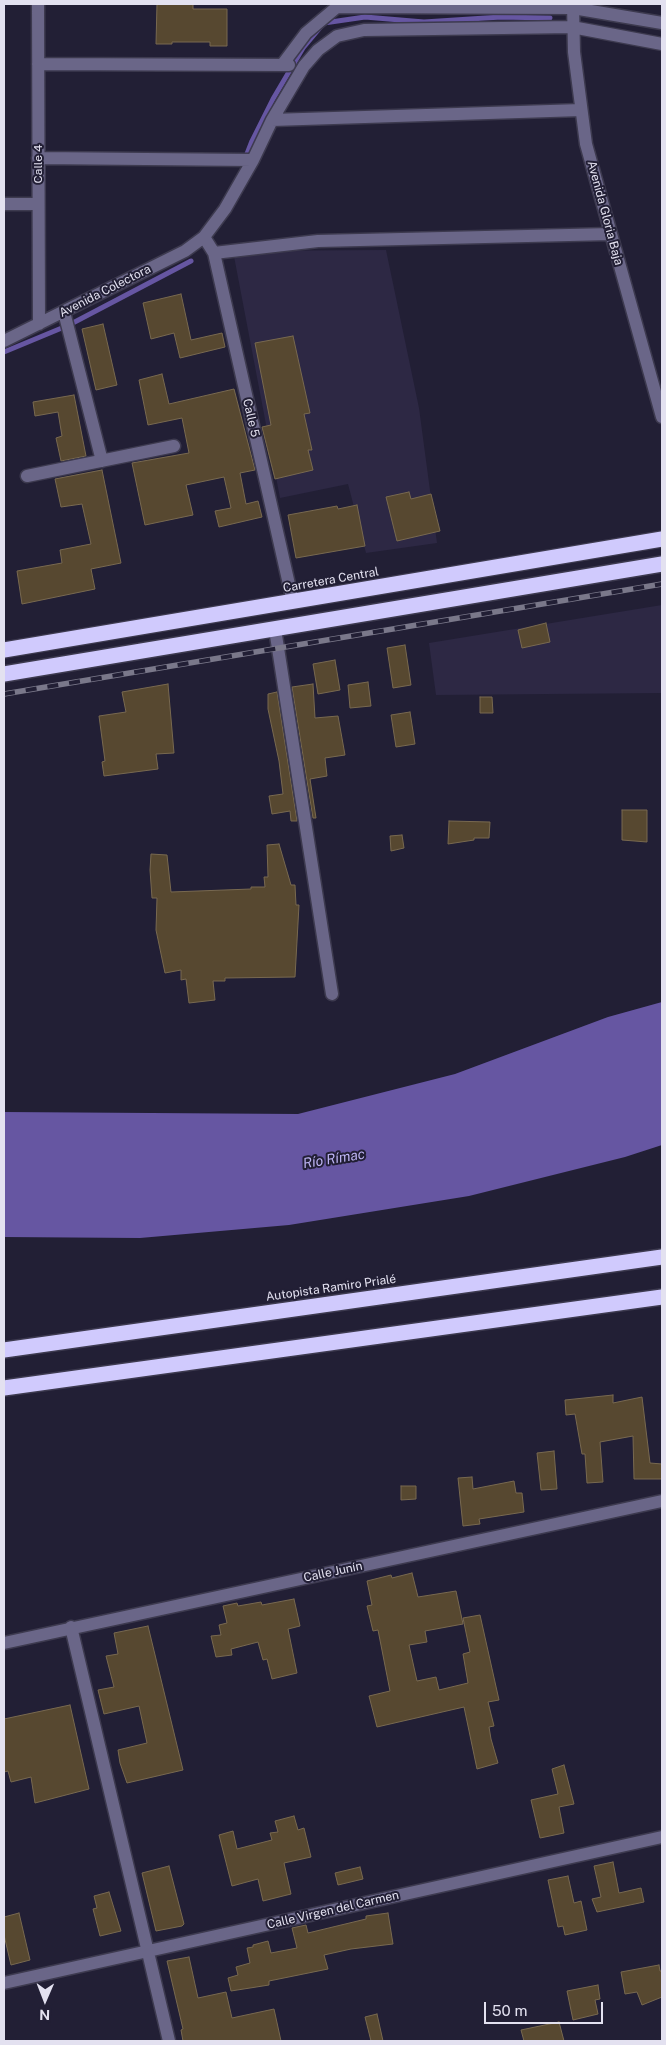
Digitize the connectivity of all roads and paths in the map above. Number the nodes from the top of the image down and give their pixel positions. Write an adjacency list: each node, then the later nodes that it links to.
1 (38, 4): 7 (street, Calle 4)
2 (337, 5): 3 (street); 8 (street)
3 (573, 6): 4 (street); 5 (street, Avenida Gloria Baja)
4 (662, 24)
5 (572, 27): 6 (street, Avenida Colectora); 9 (street, Avenida Colectora); 10 (street, Avenida Gloria Baja)
6 (662, 44)
7 (38, 64): 8 (street); 12 (street, Calle 4)
8 (282, 65): 9 (street)
9 (304, 66): 11 (street, Avenida Colectora)
10 (581, 110): 11 (street); 16 (street, Avenida Gloria Baja)
11 (272, 120): 13 (street, Avenida Colectora)
12 (38, 158): 13 (street); 15 (street, Calle 4)
13 (253, 160): 17 (street, Avenida Colectora)
14 (4, 204): 15 (street)
15 (38, 204): 20 (street, Calle 4)
16 (611, 234): 18 (street); 22 (street, Avenida Gloria Baja)
17 (204, 237): 18 (street, Calle 5); 19 (street, Avenida Colectora)
18 (214, 253): 29 (street, Calle 5)
19 (64, 312): 20 (street, Avenida Colectora); 25 (street)
20 (39, 324): 21 (street, Avenida Colectora)
21 (4, 341)
22 (656, 374): 23 (street, Avenida Gloria Baja)
23 (662, 417)
24 (174, 446): 25 (street)
25 (102, 461): 26 (street)
26 (27, 476)
27 (662, 539): 29 (highway, Carretera Central)
28 (662, 564): 30 (highway)
29 (293, 602): 31 (highway, Carretera Central)
30 (275, 628): 32 (highway); 33 (street)
31 (4, 650)
32 (4, 674)
33 (332, 994)
34 (662, 1257): 36 (highway, Autopista Ramiro Prialé)
35 (662, 1297): 37 (highway)
36 (4, 1350)
37 (4, 1388)
38 (662, 1501): 39 (street, Calle Junín)
39 (72, 1627): 40 (street, Calle Junín); 42 (street)
40 (4, 1643)
41 (662, 1837): 42 (street, Calle Virgen del Carmen)
42 (148, 1951): 43 (street, Calle Virgen del Carmen); 44 (street)
43 (4, 1983)
44 (169, 2041)

